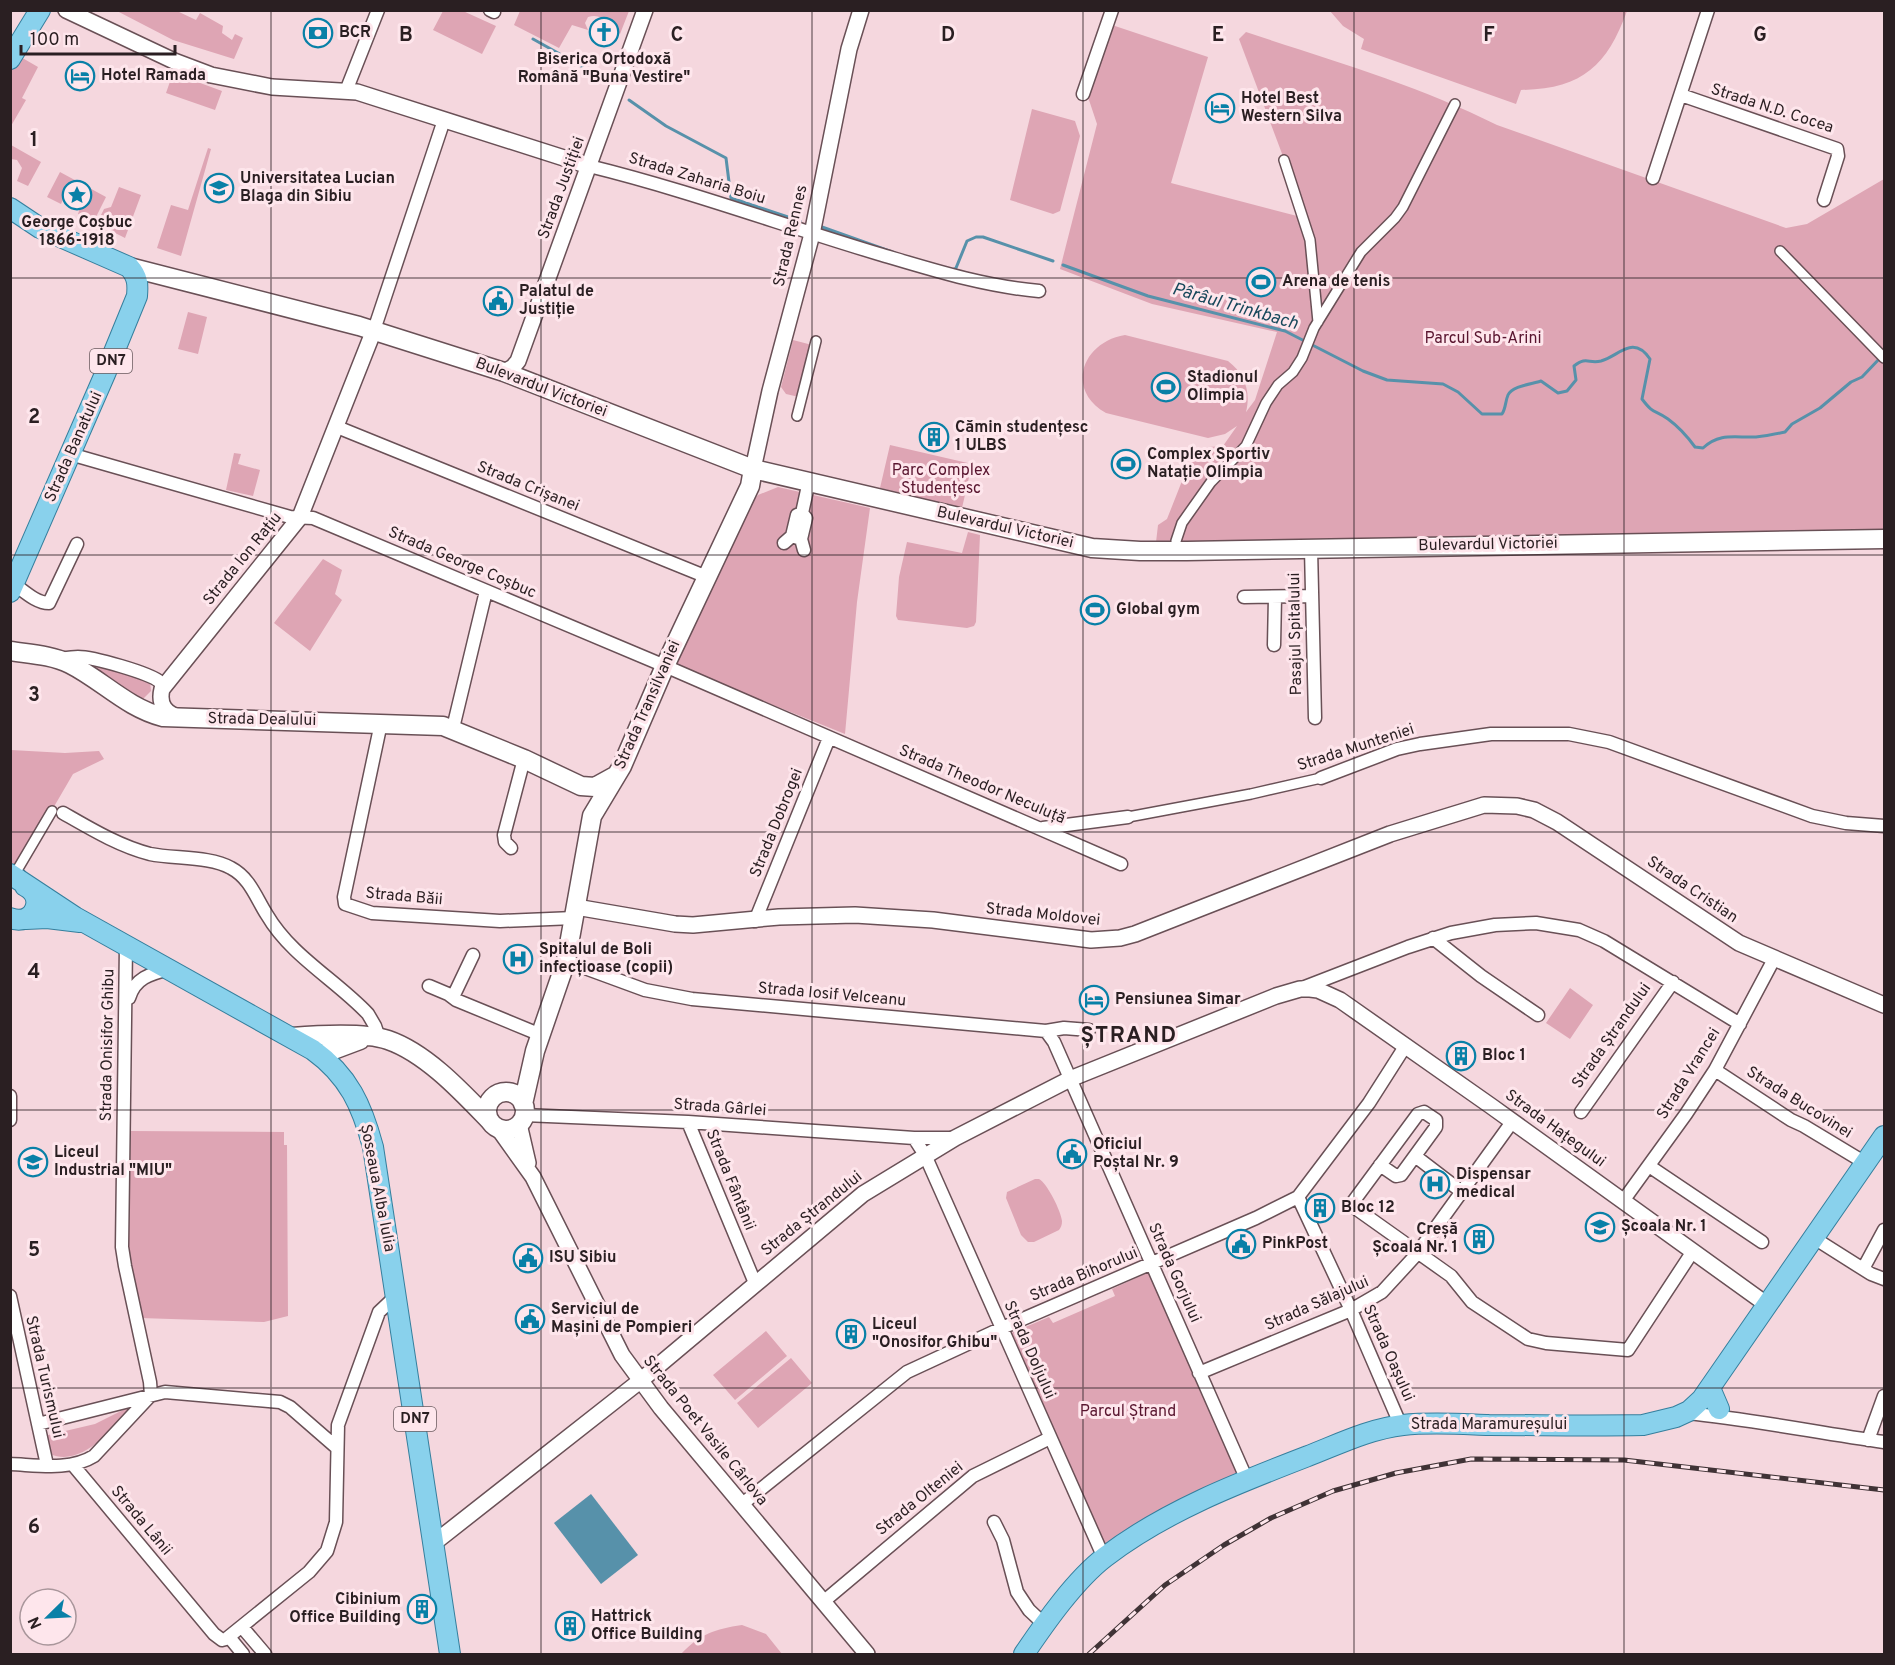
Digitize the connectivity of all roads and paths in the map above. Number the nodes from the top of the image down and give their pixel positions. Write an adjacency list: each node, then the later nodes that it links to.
1 (40, 10): 10 (main road)
2 (66, 10): 9 (street)
3 (89, 10): 9 (street)
4 (378, 10): 11 (street)
5 (645, 10): 17 (street, Strada Justiției)
6 (861, 10): 22 (street, Strada Rennes)
7 (1112, 10): 12 (street)
8 (1708, 10): 13 (street)
9 (127, 38): 11 (street, Strada Zaharia Boiu)
10 (10, 59)
11 (346, 91): 15 (street, Strada Zaharia Boiu)
12 (1083, 94)
13 (1681, 95): 18 (street); 19 (street, Strada N.D. Cocea)
14 (1455, 104): 26 (street)
15 (444, 120): 17 (street, Strada Zaharia Boiu); 27 (street)
16 (1284, 159): 26 (street)
17 (589, 166): 22 (street, Strada Zaharia Boiu); 30 (street, Strada Justiției)
18 (1653, 178)
19 (1824, 200)
20 (10, 208): 21 (main road, Bulevardul Victoriei)
21 (20, 218): 24 (main road, Bulevardul Victoriei)
22 (812, 234): 25 (street, Strada Zaharia Boiu); 34 (street, Strada Rennes)
23 (1780, 251): 29 (street)
24 (129, 267): 27 (main road, Bulevardul Victoriei); 33 (main road, Strada Banatului / DN7)
25 (1039, 291)
26 (1316, 325): 38 (street)
27 (374, 330): 30 (main road, Bulevardul Victoriei); 32 (street, Strada Ion Rațiu)
28 (816, 341): 31 (street)
29 (1884, 358)
30 (504, 372): 34 (main road, Bulevardul Victoriei)
31 (797, 416)
32 (337, 427): 36 (street, Strada Ion Rațiu); 42 (street, Strada Crișanei)
33 (70, 454): 36 (street, Strada George Coșbuc); 43 (main road, Strada Banatului / DN7)
34 (753, 469): 35 (main road, Bulevardul Victoriei); 42 (main road, Strada Transilvaniei)
35 (809, 482): 39 (street); 41 (main road, Bulevardul Victoriei)
36 (300, 517): 44 (street, Strada George Coșbuc); 52 (street, Strada Ion Rațiu)
37 (1884, 539): 41 (main road, Bulevardul Victoriei)
38 (1176, 541)
39 (795, 542)
40 (77, 544): 43 (street)
41 (1311, 549): 45 (street, Pasajul Spitalului)
42 (707, 577): 51 (main road, Strada Transilvaniei)
43 (12, 588)
44 (486, 591): 51 (street, Strada George Coșbuc); 56 (street)
45 (1312, 596): 47 (street); 53 (street, Pasajul Spitalului)
46 (1244, 597): 47 (street)
47 (1275, 597): 48 (street)
48 (1274, 645)
49 (10, 651): 50 (main road, Strada Dealului)
50 (58, 659): 52 (street); 54 (main road, Strada Dealului)
51 (665, 666): 57 (street, Strada George Coșbuc); 59 (main road, Strada Transilvaniei)
52 (162, 689): 54 (street)
53 (1315, 718)
54 (185, 719): 55 (main road, Strada Dealului)
55 (381, 723): 56 (main road, Strada Dealului); 71 (street, Strada Băii)
56 (453, 728): 58 (main road, Strada Dealului)
57 (829, 738): 67 (street, Strada Theodor Neculuță); 74 (street, Strada Dobrogei)
58 (524, 759): 61 (main road, Strada Dealului); 68 (street)
59 (617, 775): 61 (main road); 65 (main road, Strada Transilvaniei)
60 (1321, 778): 64 (street, Strada Munteniei); 66 (street, Strada Munteniei)
61 (581, 786): 65 (main road)
62 (1484, 805): 74 (street, Strada Moldovei); 78 (street, Strada Cristian)
63 (57, 812): 70 (street); 93 (street)
64 (1128, 817): 67 (street, Strada Munteniei)
65 (589, 824): 71 (main road, Strada Transilvaniei)
66 (1884, 826)
67 (1041, 828): 69 (street, Strada Theodor Neculuță)
68 (511, 848)
69 (1121, 864)
70 (17, 880): 72 (main road); 73 (main road, Șoseaua Alba Iulia / DN7)
71 (575, 913): 74 (street, Strada Moldovei); 79 (main road, Strada Transilvaniei)
72 (18, 918): 73 (main road)
73 (81, 920): 76 (main road, Șoseaua Alba Iulia / DN7)
74 (755, 921)
75 (1433, 938): 81 (street, Strada Ștrandului); 83 (street, Strada Ștrandului); 88 (street)
76 (126, 945): 80 (main road, Șoseaua Alba Iulia / DN7); 87 (street, Strada Onisifor Ghibu)
77 (472, 955): 85 (street)
78 (1774, 959): 86 (street, Strada Cristian); 89 (street, Strada Vrancei)
79 (566, 961): 91 (street, Strada Iosif Velceanu); 94 (main road, Strada Transilvaniei)
80 (169, 969): 87 (street); 92 (main road, Șoseaua Alba Iulia / DN7)
81 (1673, 982): 89 (street, Strada Ștrandului); 104 (street, Strada Ștrandului)
82 (429, 986): 85 (street)
83 (1300, 989): 84 (street, Strada Ștrandului); 99 (street, Strada Ștrandului)
84 (1318, 990): 95 (street, Strada Hațegului)
85 (453, 996): 94 (street)
86 (1884, 1005)
87 (126, 1014): 140 (street, Strada Onisifor Ghibu)
88 (1538, 1015)
89 (1740, 1024): 97 (street, Strada Vrancei)
90 (1089, 1030): 91 (street, Strada Iosif Velceanu)
91 (1046, 1031): 99 (street)
92 (292, 1037): 93 (main road); 96 (main road, Șoseaua Alba Iulia / DN7)
93 (367, 1039): 96 (main road); 98 (main road); 100 (main road)
94 (538, 1043): 101 (main road, Strada Transilvaniei); 105 (main road, Strada Transilvaniei)
95 (1406, 1045): 108 (street, Strada Hațegului); 120 (street, Strada Bihorului)
96 (320, 1055): 100 (main road, Șoseaua Alba Iulia / DN7)
97 (1715, 1070): 115 (street, Strada Bucovinei); 117 (street, Strada Vrancei)
98 (447, 1079): 101 (main road); 109 (main road)
99 (1070, 1079): 112 (street, Strada Ștrandului); 127 (street, Strada Gorjului)
100 (348, 1085): 131 (main road, Șoseaua Alba Iulia / DN7)
101 (501, 1093): 105 (main road); 109 (main road)
102 (10, 1096): 103 (street)
103 (11, 1108): 106 (street)
104 (1581, 1112)
105 (522, 1114): 107 (street, Strada Gârlei); 109 (main road); 118 (street, Strada Poet Vasile Cârlova)
106 (10, 1120)
107 (688, 1122): 111 (street, Strada Gârlei); 130 (street, Strada Fântânii)
108 (1512, 1122): 119 (street, Strada Sălajului); 121 (street, Strada Hațegului)
109 (494, 1124): 118 (street, Strada Poet Vasile Cârlova)
110 (1884, 1136): 115 (main road, Strada Maramureșului)
111 (914, 1138): 112 (street, Strada Gârlei); 113 (street)
112 (955, 1138): 113 (street, Strada Ștrandului)
113 (925, 1155): 130 (street, Strada Ștrandului); 135 (street, Strada Doljului)
114 (1414, 1156): 116 (street); 116 (street); 119 (street)
115 (1867, 1164): 123 (main road, Strada Maramureșului)
116 (1380, 1165): 126 (street)
117 (1649, 1166): 121 (street, Strada Vrancei); 124 (street)
118 (533, 1177): 138 (street, Strada Poet Vasile Cârlova)
119 (1462, 1192): 126 (street, Strada Sălajului)
120 (1298, 1197): 127 (street, Strada Bihorului); 134 (street, Strada Oașului)
121 (1623, 1201): 125 (street, Strada Hațegului)
122 (1884, 1230): 128 (street)
123 (1814, 1238): 128 (street); 133 (main road, Strada Maramureșului)
124 (1762, 1242)
125 (1693, 1251): 126 (street); 133 (street, Strada Hațegului)
126 (1418, 1252): 134 (street, Strada Sălajului)
127 (1152, 1263): 135 (street, Strada Bihorului); 137 (street, Strada Gorjului)
128 (1863, 1269): 129 (street)
129 (1884, 1279)
130 (755, 1283): 138 (street, Strada Ștrandului)
131 (397, 1295): 149 (street); 156 (main road, Șoseaua Alba Iulia / DN7)
132 (10, 1296): 136 (street, Strada Turismului)
133 (1766, 1304): 139 (main road, Strada Maramureșului)
134 (1351, 1310): 137 (street, Strada Sălajului); 145 (street, Strada Oașului)
135 (1001, 1329): 146 (street, Strada Doljului); 154 (street, Strada Bihorului)
136 (17, 1355): 144 (street, Strada Turismului)
137 (1199, 1373): 153 (street, Strada Gorjului)
138 (640, 1381): 154 (street, Strada Poet Vasile Cârlova); 156 (street, Strada Ștrandului)
139 (1706, 1394): 142 (main road, Strada Maramureșului); 143 (main road)
140 (151, 1395): 144 (street); 149 (street); 152 (street)
141 (1884, 1396): 147 (street)
142 (1686, 1413): 143 (street); 145 (main road, Strada Maramureșului)
143 (1725, 1413): 147 (street)
144 (38, 1424): 151 (street, Strada Turismului)
145 (1401, 1426): 153 (main road, Strada Maramureșului)
146 (1050, 1438): 157 (street, Strada Doljului); 158 (street, Strada Olteniei)
147 (1868, 1440): 148 (street)
148 (1884, 1442)
149 (336, 1447): 160 (street)
150 (10, 1464): 151 (street)
151 (46, 1465): 152 (street)
152 (73, 1465): 161 (street, Strada Lânii)
153 (1247, 1480): 157 (main road, Strada Maramureșului)
154 (741, 1505): 158 (street, Strada Poet Vasile Cârlova)
155 (994, 1522): 159 (street)
156 (434, 1543): 164 (main road, Șoseaua Alba Iulia / DN7)
157 (1104, 1558): 159 (main road, Strada Maramureșului)
158 (823, 1602): 165 (street, Strada Poet Vasile Cârlova)
159 (1045, 1625): 166 (main road, Strada Maramureșului)
160 (242, 1627): 161 (street); 163 (street)
161 (228, 1638): 162 (street, Strada Lânii)
162 (243, 1654)
163 (265, 1654)
164 (450, 1654)
165 (867, 1654)
166 (1024, 1654)

